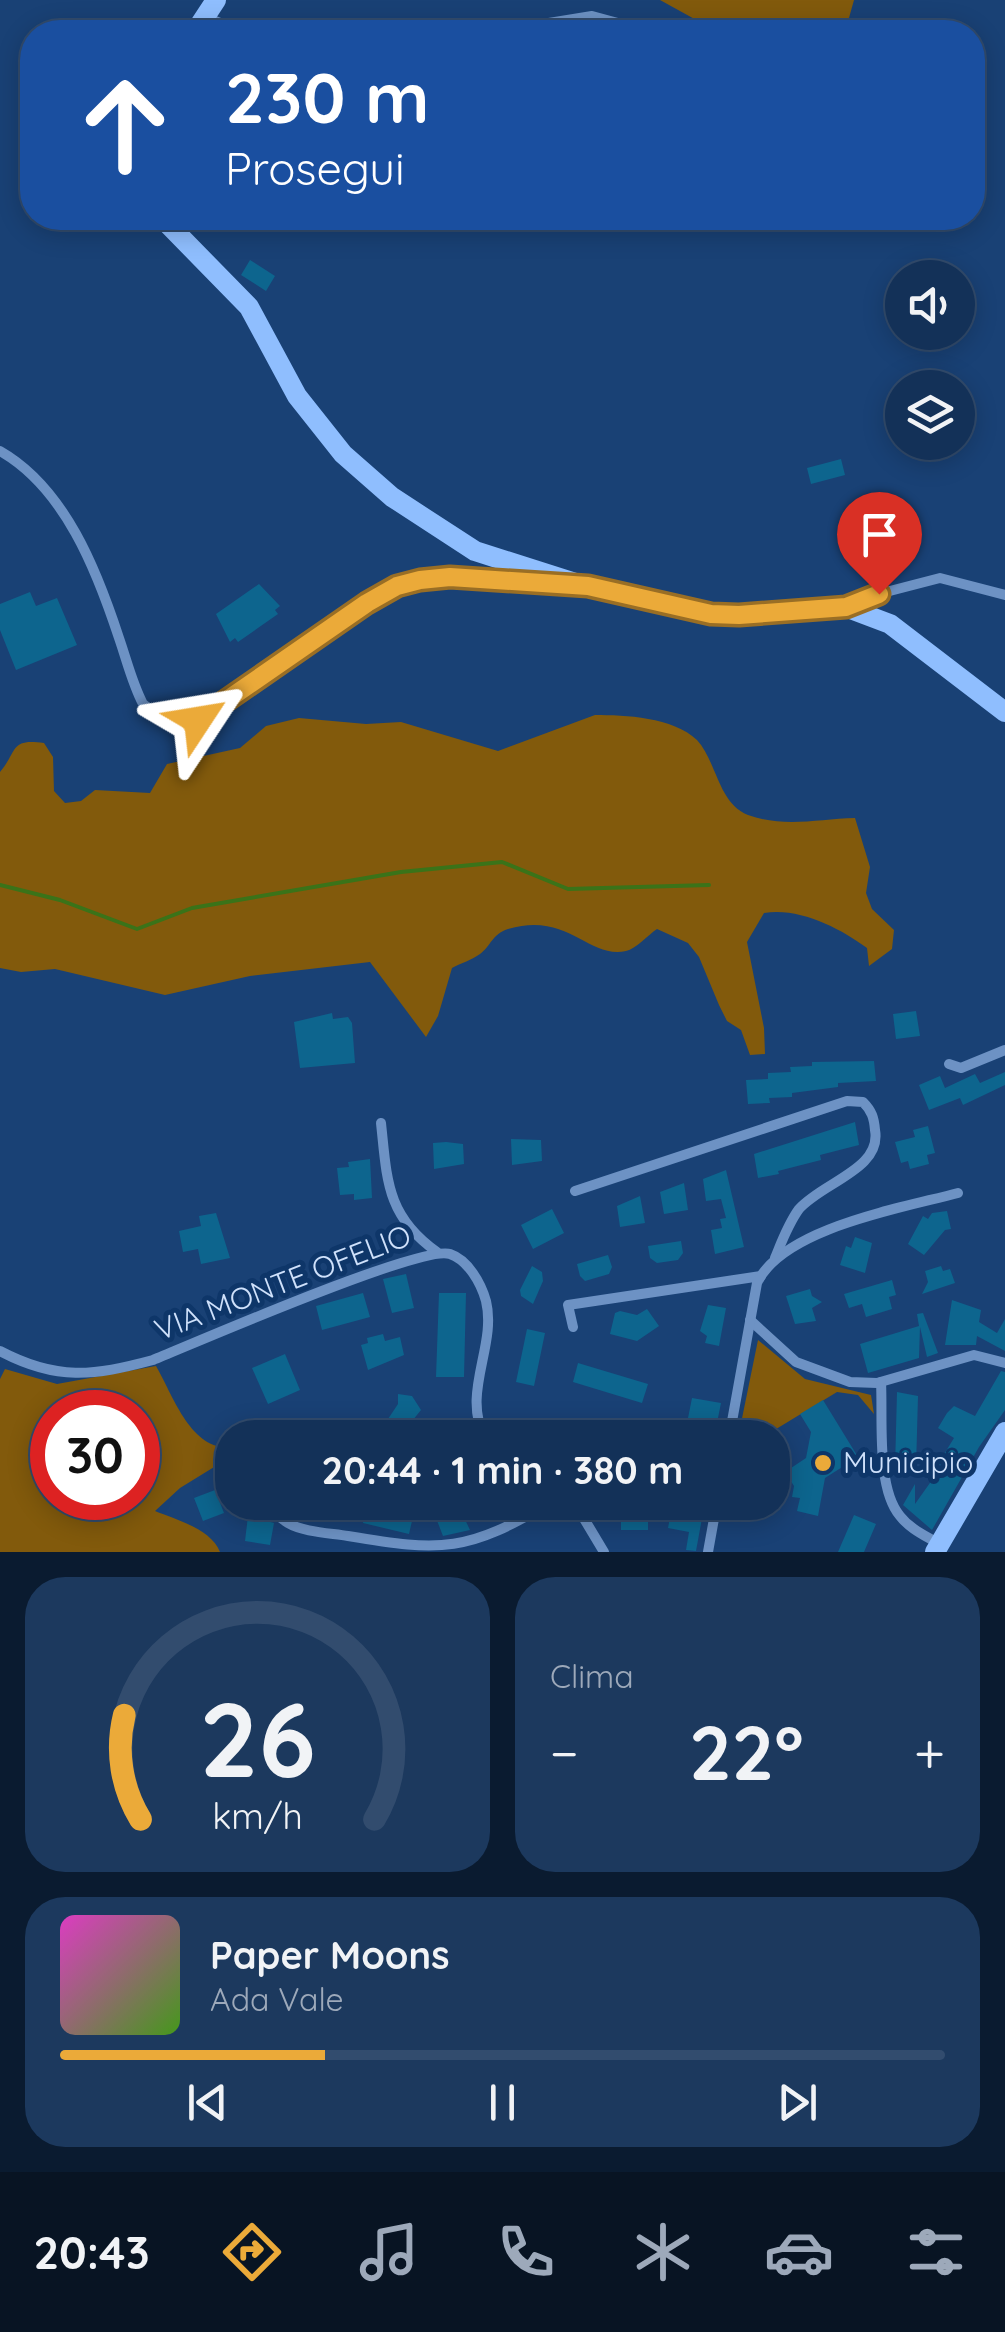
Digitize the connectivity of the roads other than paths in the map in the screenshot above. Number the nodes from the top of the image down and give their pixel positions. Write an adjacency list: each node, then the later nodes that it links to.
1 (567, 20): 2 (street)
2 (606, 20)
3 (174, 230): 5 (street)
4 (0, 452): 5 (street)
5 (588, 586): 7 (street)
6 (1005, 594): 7 (street)
7 (846, 607): 8 (street)
8 (1005, 712)
9 (1005, 1050): 10 (street)
10 (949, 1064)
11 (381, 1123): 14 (street)
12 (574, 1191): 15 (street)
13 (958, 1193): 15 (street)
14 (436, 1252): 19 (street, VIA MONTE OFELIO); 22 (street, VIA MONTE OFELIO)
15 (775, 1258): 16 (street)
16 (761, 1276): 17 (street); 18 (street)
17 (750, 1320): 21 (street); 23 (street)
18 (573, 1327)
19 (0, 1350)
20 (1005, 1363): 21 (street)
21 (881, 1382): 29 (street)
22 (481, 1420)
23 (732, 1420)
24 (1005, 1432): 29 (street)
25 (285, 1520): 26 (street)
26 (518, 1520)
27 (585, 1520): 30 (street)
28 (714, 1520): 31 (street)
29 (937, 1548)
30 (604, 1552)
31 (708, 1552)

